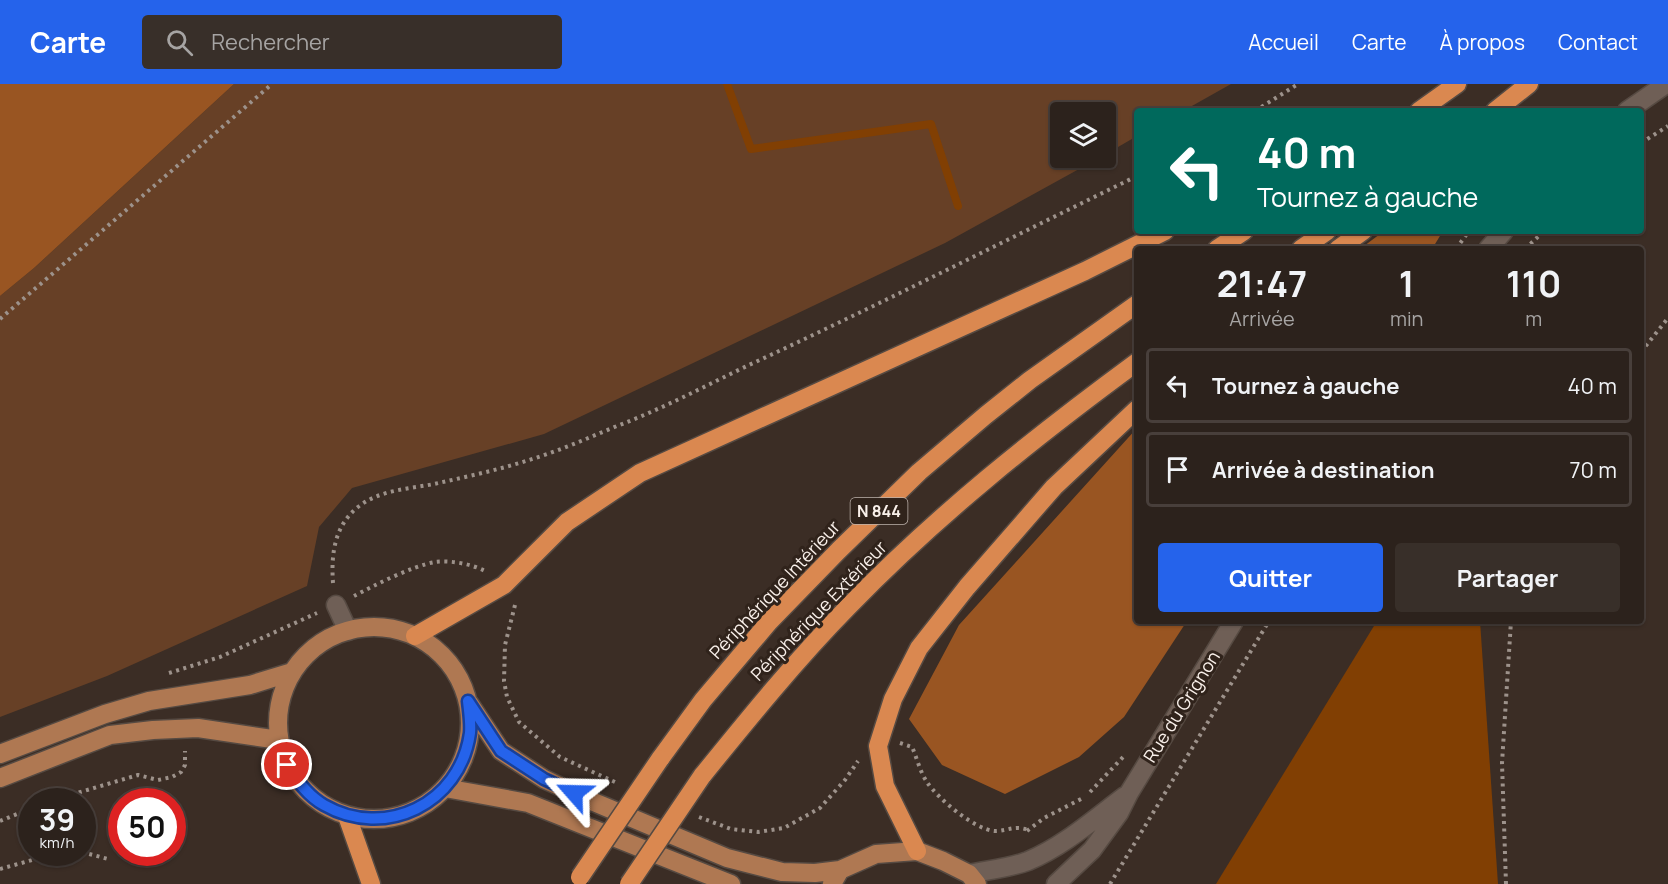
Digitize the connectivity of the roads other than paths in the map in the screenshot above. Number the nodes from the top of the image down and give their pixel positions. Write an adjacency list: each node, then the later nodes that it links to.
1 (1457, 84): 4 (highway)
2 (1529, 84): 5 (highway)
3 (1666, 84): 6 (street)
4 (1423, 108)
5 (1499, 108)
6 (1631, 108)
7 (1159, 234): 13 (highway)
8 (1240, 234): 14 (highway)
9 (1323, 234): 15 (highway)
10 (1359, 234): 16 (highway)
11 (1501, 234): 17 (street)
12 (1134, 246): 24 (highway)
13 (1135, 246)
14 (1222, 246)
15 (1305, 246)
16 (1342, 246)
17 (1491, 246)
18 (1134, 306): 36 (highway, Périphérique Intérieur / N 844, bridge)
19 (1134, 364): 38 (highway, Périphérique Extérieur / N 844, bridge)
20 (1134, 412): 33 (highway)
21 (336, 605): 23 (street)
22 (1232, 624): 31 (street, Rue du Grignon)
23 (348, 631): 24 (main road); 25 (main road)
24 (415, 636): 26 (main road)
25 (292, 672): 27 (main road); 28 (main road)
26 (468, 701): 30 (main road); 34 (main road)
27 (279, 740): 29 (main road); 32 (main road)
28 (0, 754)
29 (0, 778)
30 (446, 788): 32 (main road); 39 (main road)
31 (1129, 793): 35 (street, Rue du Grignon); 40 (street, Rue du Grignon)
32 (347, 816): 37 (highway)
33 (917, 851): 34 (main road); 35 (main road)
34 (836, 877)
35 (973, 879)
36 (578, 880)
37 (371, 884)
38 (629, 884)
39 (731, 884)
40 (1056, 884)

